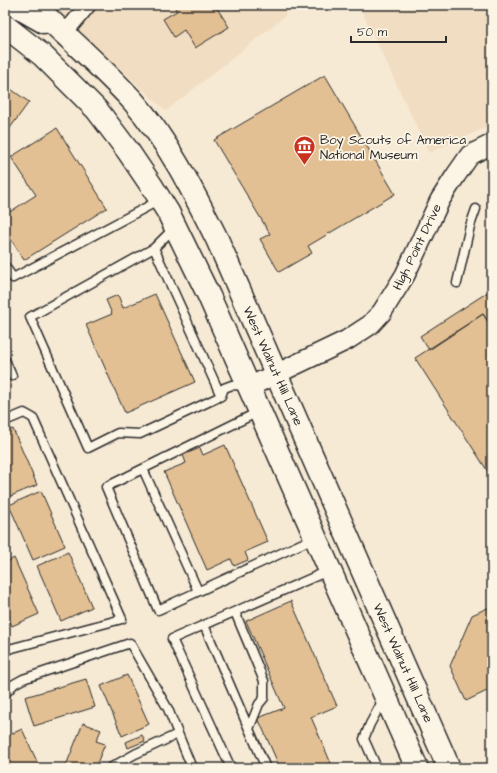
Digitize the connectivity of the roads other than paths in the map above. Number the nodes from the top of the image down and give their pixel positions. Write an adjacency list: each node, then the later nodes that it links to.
1 (14, 5): 5 (main road)
2 (34, 5): 5 (main road, West Walnut Hill Lane)
3 (88, 5): 5 (street)
4 (5, 26): 7 (main road)
5 (64, 34): 14 (main road, West Walnut Hill Lane)
6 (492, 144): 14 (street, High Point Drive)
7 (160, 200): 9 (main road); 11 (lane)
8 (476, 209): 12 (lane)
9 (175, 227): 10 (lane); 16 (main road)
10 (154, 248): 17 (lane); 17 (lane)
11 (5, 266)
12 (457, 283)
13 (5, 360): 15 (lane)
14 (276, 374): 16 (street, High Point Drive); 37 (main road, West Walnut Hill Lane)
15 (12, 376)
16 (249, 387): 17 (lane); 18 (main road)
17 (221, 396)
18 (260, 411): 20 (lane); 21 (main road)
19 (5, 421): 26 (lane)
20 (143, 469): 23 (lane); 23 (lane)
21 (316, 537): 22 (main road); 23 (lane)
22 (330, 570): 24 (lane); 28 (main road)
23 (198, 591)
24 (235, 612): 25 (lane); 29 (lane)
25 (204, 625): 29 (lane); 33 (lane)
26 (5, 650)
27 (5, 694): 30 (lane)
28 (385, 695): 35 (lane); 36 (main road)
29 (249, 730): 34 (lane)
30 (178, 734): 31 (lane); 32 (lane)
31 (110, 768)
32 (192, 768)
33 (231, 768)
34 (266, 768)
35 (377, 768)
36 (417, 768)
37 (449, 768)

